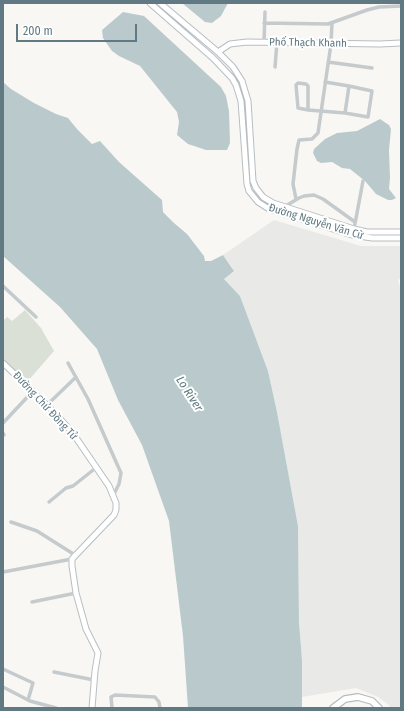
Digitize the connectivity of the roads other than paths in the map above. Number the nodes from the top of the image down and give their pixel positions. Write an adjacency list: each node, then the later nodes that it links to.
1 (150, 3): 25 (main road, Đường Nguyễn Văn Cừ)
2 (160, 3): 11 (main road, Đường Nguyễn Văn Cừ)
3 (401, 6): 6 (street)
4 (265, 12): 5 (street)
5 (264, 23): 6 (street); 7 (street)
6 (332, 23): 10 (street)
7 (264, 42): 8 (main road, Phố Thạch Khanh); 11 (main road, Phố Thạch Khanh)
8 (277, 42): 10 (main road, Phố Thạch Khanh); 13 (street)
9 (401, 43): 10 (main road, Phố Thạch Khanh)
10 (331, 44): 12 (street)
11 (218, 52): 22 (main road, Đường Nguyễn Văn Cừ)
12 (328, 62): 14 (street); 15 (street)
13 (275, 66)
14 (372, 68)
15 (325, 82): 16 (street); 18 (street)
16 (349, 86): 19 (street); 19 (street)
17 (308, 110): 17 (street); 18 (street)
18 (321, 111): 19 (street); 21 (street)
19 (345, 113)
20 (363, 181): 24 (street)
21 (296, 199): 22 (street); 24 (street)
22 (284, 207): 23 (main road, Đường Nguyễn Văn Cừ)
23 (322, 220): 25 (main road); 26 (main road, Đường Nguyễn Văn Cừ)
24 (355, 222): 26 (street)
25 (320, 225): 28 (main road, Đường Nguyễn Văn Cừ)
26 (354, 229): 27 (main road, Đường Nguyễn Văn Cừ)
27 (401, 232)
28 (401, 238)
29 (3, 286): 30 (street)
30 (36, 317)
31 (3, 363): 34 (main road, Đường Chử Đồng Tử)
32 (68, 363): 33 (street)
33 (76, 377): 35 (street); 38 (street)
34 (33, 391): 35 (main road, Đường Chử Đồng Tử); 36 (street)
35 (47, 405): 37 (main road, Đường Chử Đồng Tử)
36 (3, 423)
37 (97, 467): 38 (main road, Đường Chử Đồng Tử); 39 (street)
38 (113, 496): 41 (main road, Đường Chử Đồng Tử)
39 (50, 502)
40 (11, 522): 41 (street)
41 (74, 557): 42 (street); 43 (main road)
42 (3, 572)
43 (76, 593): 44 (street); 47 (main road)
44 (32, 602)
45 (3, 669): 49 (street)
46 (54, 672): 47 (street)
47 (94, 680): 51 (main road)
48 (3, 687): 49 (street)
49 (28, 700): 50 (street)
50 (56, 708)
51 (92, 708)
52 (112, 708): 53 (street)
53 (160, 708)
54 (333, 708): 55 (main road)
55 (379, 708)

